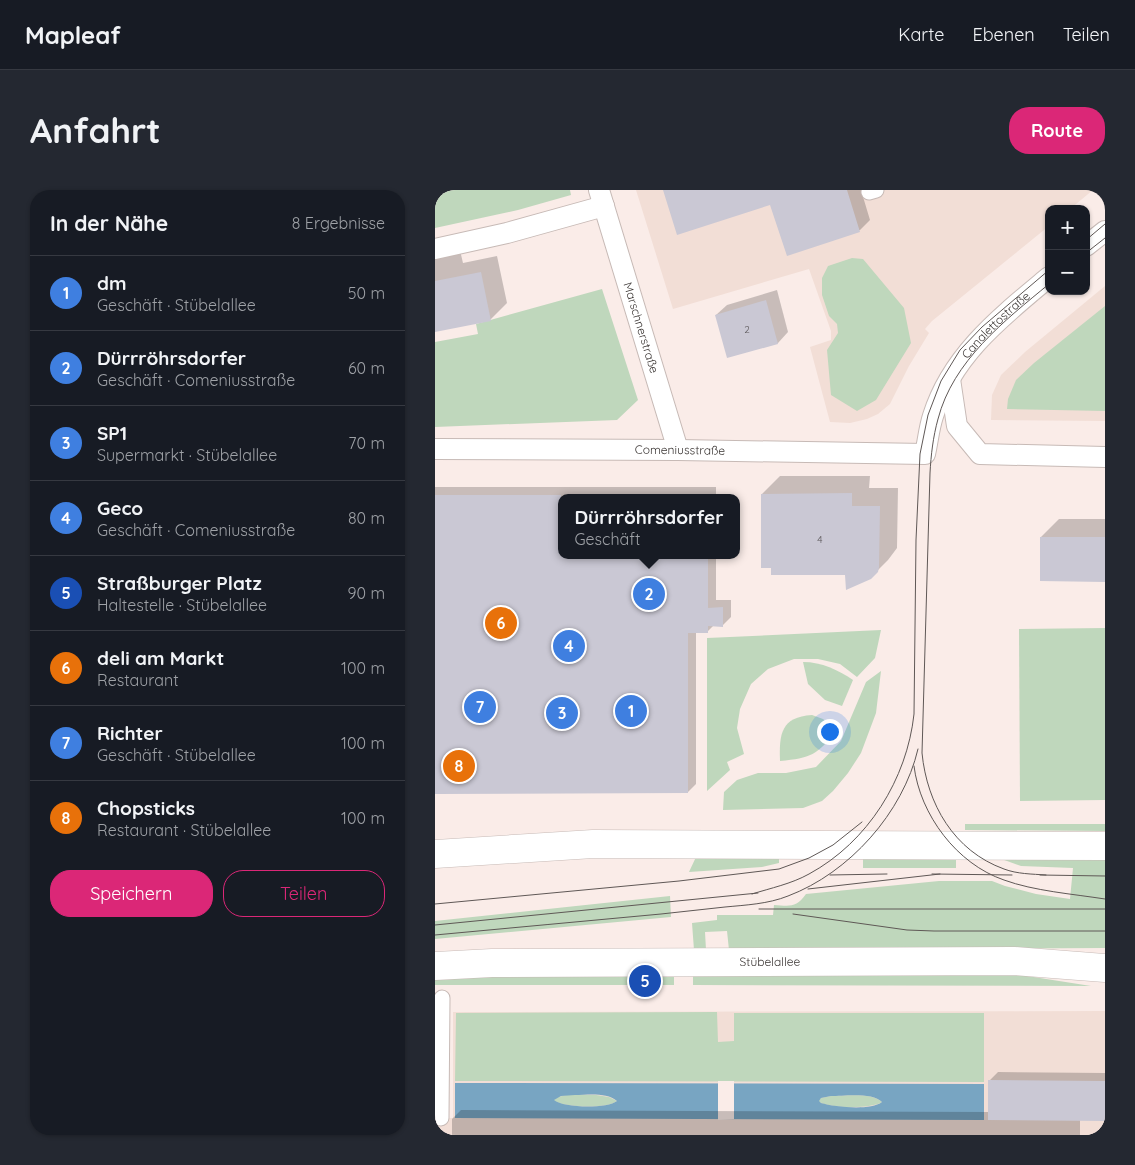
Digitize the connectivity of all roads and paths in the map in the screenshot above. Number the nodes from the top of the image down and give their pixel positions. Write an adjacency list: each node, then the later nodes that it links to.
1 (602, 198): 4 (street, Marschnerstraße); 8 (street, Marschnerstraße)
2 (1105, 231): 3 (street)
3 (1090, 243)
4 (435, 249)
5 (1045, 280): 6 (street, Canalettostraße)
6 (950, 379): 9 (street, Canalettostraße); 10 (street)
7 (435, 449): 8 (street, Comeniusstraße)
8 (678, 450): 9 (street, Comeniusstraße)
9 (925, 454)
10 (1105, 457)
11 (1105, 846): 12 (main road)
12 (435, 854)
13 (435, 966): 14 (main road, Stübelallee)
14 (1105, 968)
15 (442, 998): 16 (street)
16 (441, 1118)

